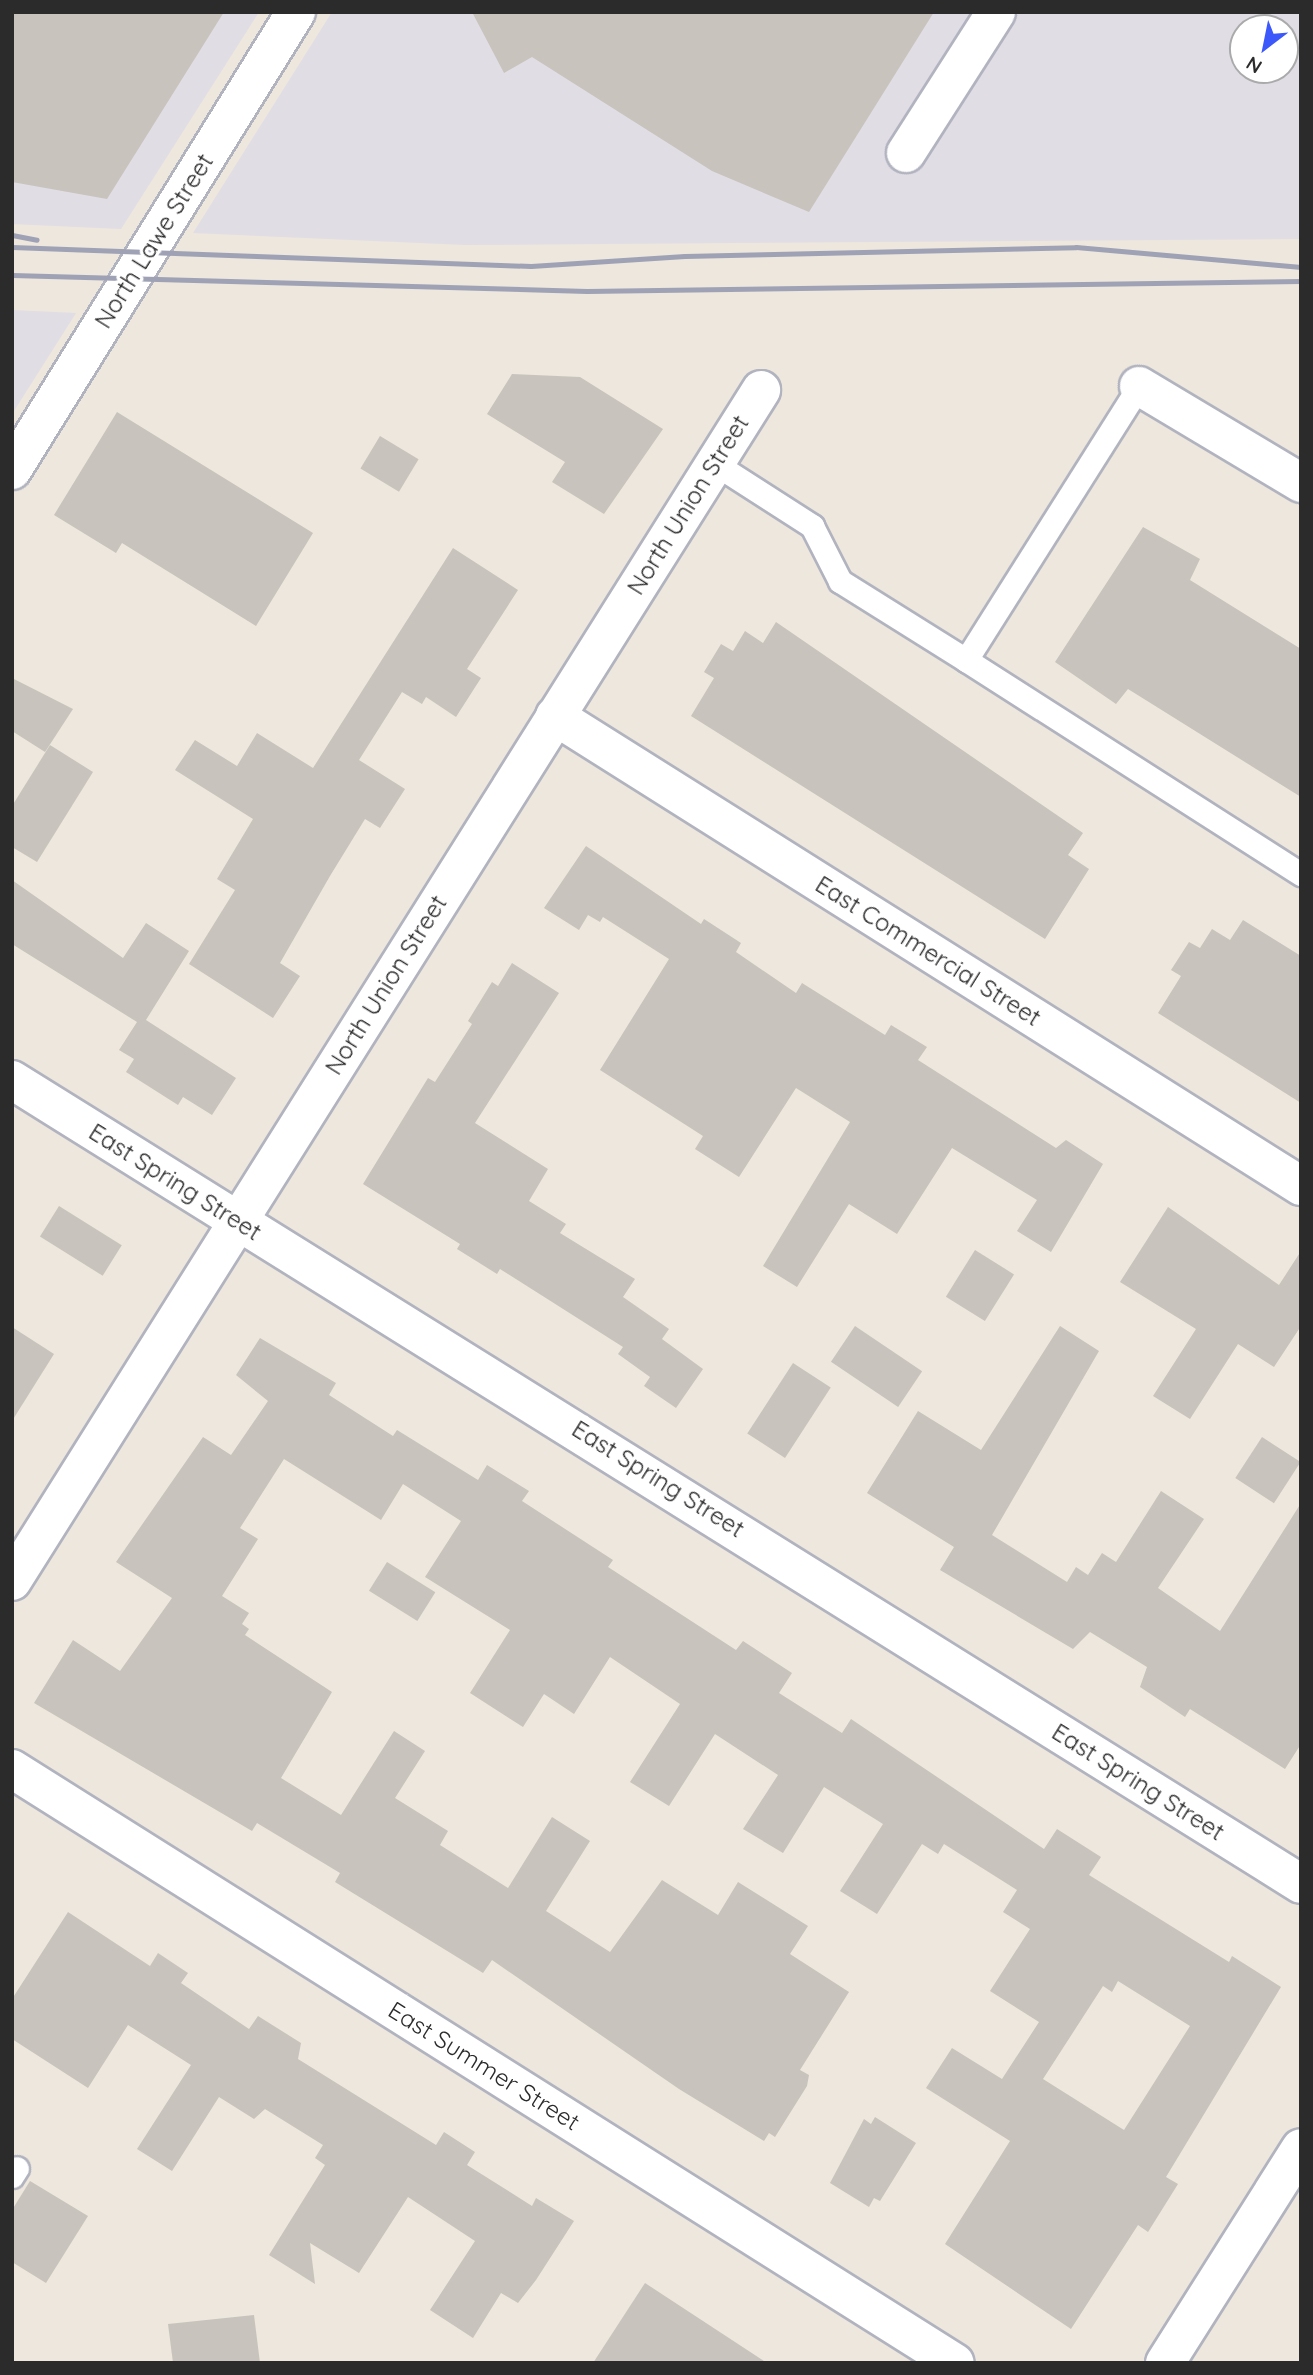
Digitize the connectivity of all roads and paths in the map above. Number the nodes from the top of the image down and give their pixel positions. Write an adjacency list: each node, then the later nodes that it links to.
1 (296, 12): 7 (street, North Lawe Street)
2 (996, 12): 3 (street)
3 (906, 153)
4 (1139, 386): 8 (street); 9 (lane)
5 (761, 390): 6 (street, North Union Street)
6 (714, 463): 9 (lane); 10 (street, North Union Street)
7 (12, 470)
8 (1301, 483)
9 (966, 660): 11 (lane)
10 (555, 716): 13 (street, East Commercial Street); 14 (street, North Union Street)
11 (1301, 874)
12 (12, 1080): 14 (street, East Spring Street)
13 (1301, 1186)
14 (238, 1222): 15 (street, North Union Street); 17 (street, East Spring Street)
15 (12, 1581)
16 (12, 1769): 19 (street, East Summer Street)
17 (1301, 1884)
18 (1301, 2148): 20 (street)
19 (955, 2363)
20 (1164, 2363)

